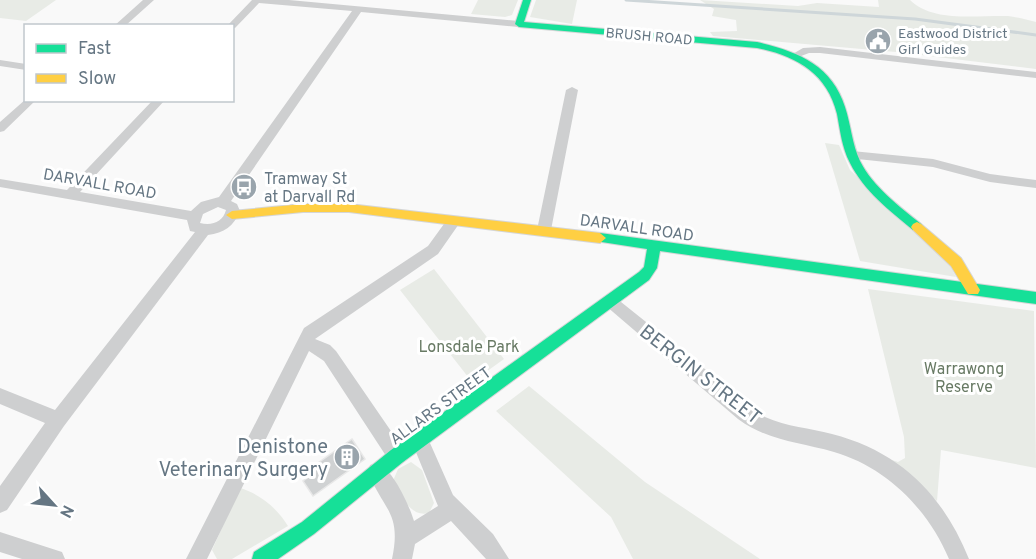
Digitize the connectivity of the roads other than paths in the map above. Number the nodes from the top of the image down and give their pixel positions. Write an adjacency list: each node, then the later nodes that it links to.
1 (149, 0): 5 (street)
2 (258, 0): 4 (street, BRUSH ROAD); 6 (street)
3 (527, 0): 7 (street)
4 (358, 10): 7 (street, BRUSH ROAD); 20 (street)
5 (121, 24)
6 (234, 24)
7 (519, 24): 8 (street, BRUSH ROAD)
8 (796, 55): 11 (street, BRUSH ROAD); 16 (street)
9 (0, 63): 10 (street)
10 (24, 67)
11 (1036, 75)
12 (572, 90): 24 (street)
13 (29, 102): 15 (street)
14 (158, 102): 19 (street)
15 (0, 128)
16 (852, 155): 18 (street); 26 (street)
17 (0, 183): 19 (street, DARVALL ROAD)
18 (1036, 184)
19 (70, 194): 23 (street, DARVALL ROAD)
20 (223, 202): 21 (street); 23 (street)
21 (232, 215): 22 (street, DARVALL ROAD); 23 (street)
22 (454, 221): 24 (street, DARVALL ROAD); 29 (street)
23 (199, 223): 31 (street)
24 (544, 230): 25 (street, DARVALL ROAD)
25 (654, 247): 26 (street, DARVALL ROAD); 28 (street, ALLARS STREET)
26 (973, 290): 27 (street, DARVALL ROAD)
27 (1036, 298)
28 (611, 302): 32 (street, ALLARS STREET); 44 (street, BERGIN STREET)
29 (304, 342): 33 (street); 40 (street)
30 (0, 396): 31 (street)
31 (58, 420): 35 (street)
32 (420, 440): 33 (street, ALLARS STREET); 36 (street)
33 (397, 456): 34 (street, ALLARS STREET)
34 (377, 472): 37 (street); 41 (street, ALLARS STREET)
35 (0, 503)
36 (453, 508): 37 (street); 43 (street)
37 (408, 537): 42 (street)
38 (0, 542): 39 (street)
39 (55, 559)
40 (196, 559)
41 (261, 559)
42 (402, 559)
43 (499, 559)
44 (959, 559)

